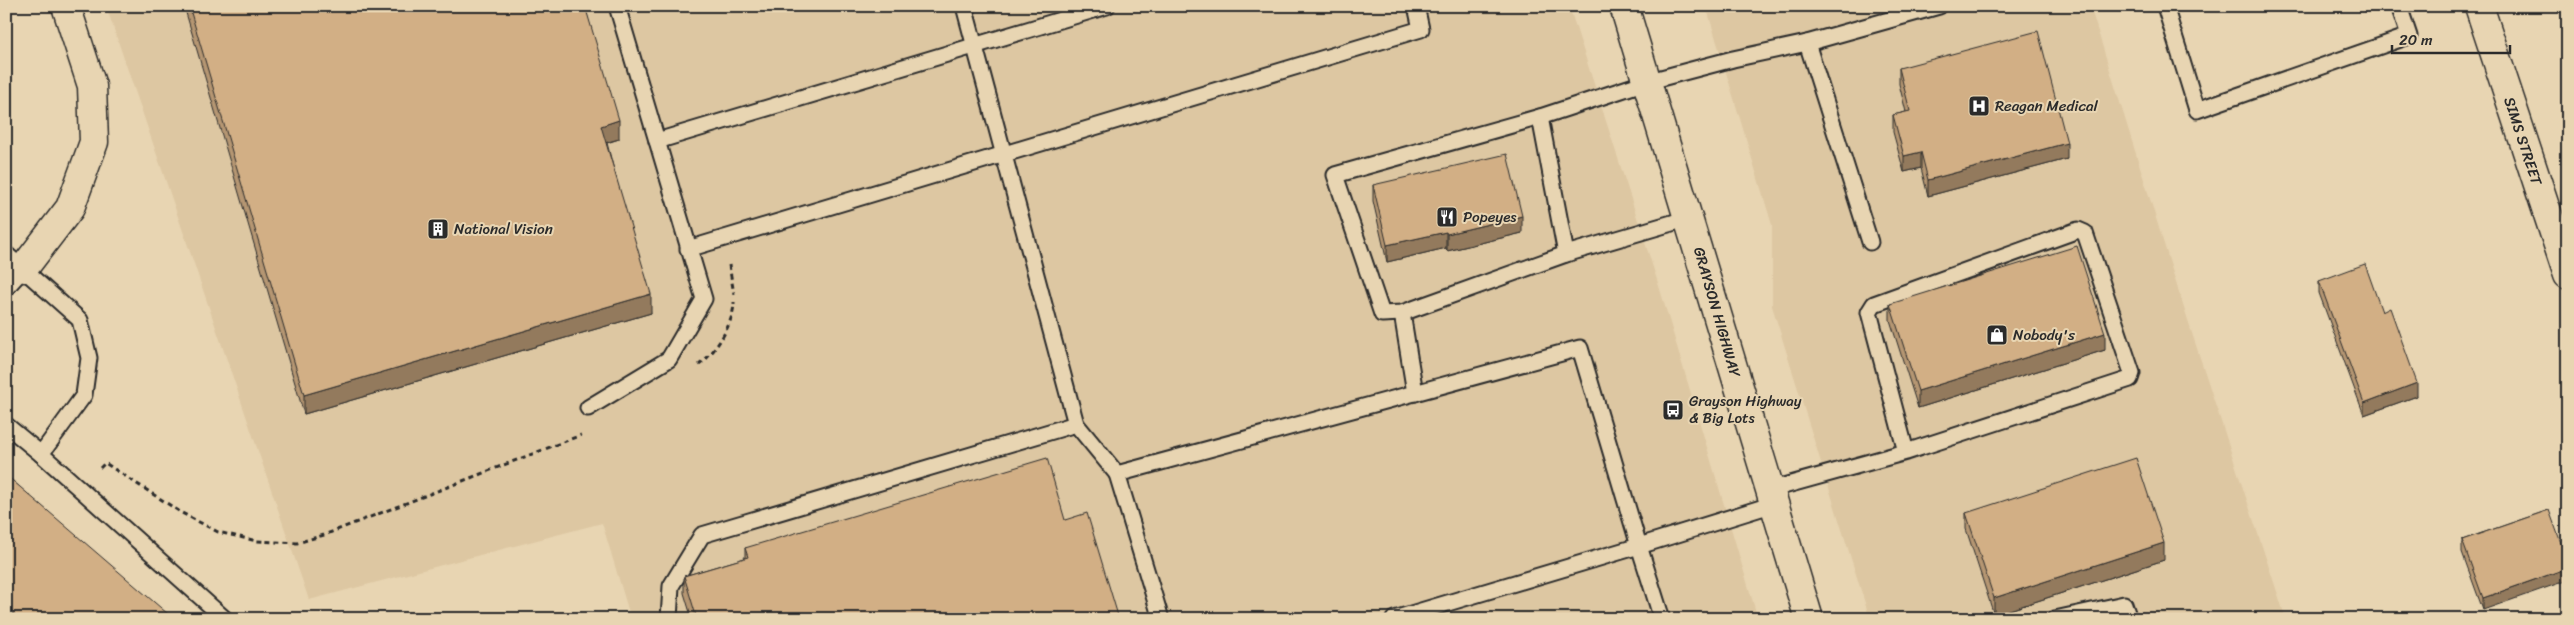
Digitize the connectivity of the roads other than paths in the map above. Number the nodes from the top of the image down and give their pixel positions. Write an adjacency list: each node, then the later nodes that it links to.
1 (66, 6): 21 (main road)
2 (617, 6): 15 (lane)
3 (964, 6): 11 (lane)
4 (1107, 6): 11 (lane)
5 (1416, 6): 16 (lane)
6 (1624, 6): 13 (main road, GRAYSON HIGHWAY)
7 (1939, 6): 12 (lane)
8 (2165, 6): 9 (lane)
9 (2399, 6)
10 (2479, 6): 22 (main road, SIMS STREET)
11 (974, 44): 15 (lane); 16 (lane)
12 (1807, 44): 13 (lane); 18 (lane)
13 (1646, 82): 14 (lane); 17 (main road, GRAYSON HIGHWAY)
14 (1540, 117): 20 (lane); 24 (lane)
15 (656, 141): 19 (lane)
16 (1004, 154): 19 (lane); 27 (lane)
17 (1689, 218): 20 (lane); 32 (main road, GRAYSON HIGHWAY)
18 (1870, 242)
19 (688, 249): 26 (lane)
20 (1566, 254): 24 (lane)
21 (15, 261): 23 (lane); 30 (lane)
22 (2568, 275)
23 (6, 288)
24 (1402, 313): 25 (lane)
25 (1415, 393): 31 (lane); 33 (lane)
26 (588, 408)
27 (1076, 424): 31 (lane); 35 (lane)
28 (6, 425): 30 (lane)
29 (1906, 452): 29 (lane); 32 (lane)
30 (41, 454): 34 (lane)
31 (1117, 474): 36 (lane)
32 (1772, 497): 33 (lane); 39 (main road, GRAYSON HIGHWAY)
33 (1639, 546): 37 (lane); 38 (lane)
34 (225, 619)
35 (669, 619)
36 (1161, 619)
37 (1394, 619)
38 (1662, 619)
39 (1809, 619)
40 (2055, 619): 41 (lane)
41 (2130, 619)

